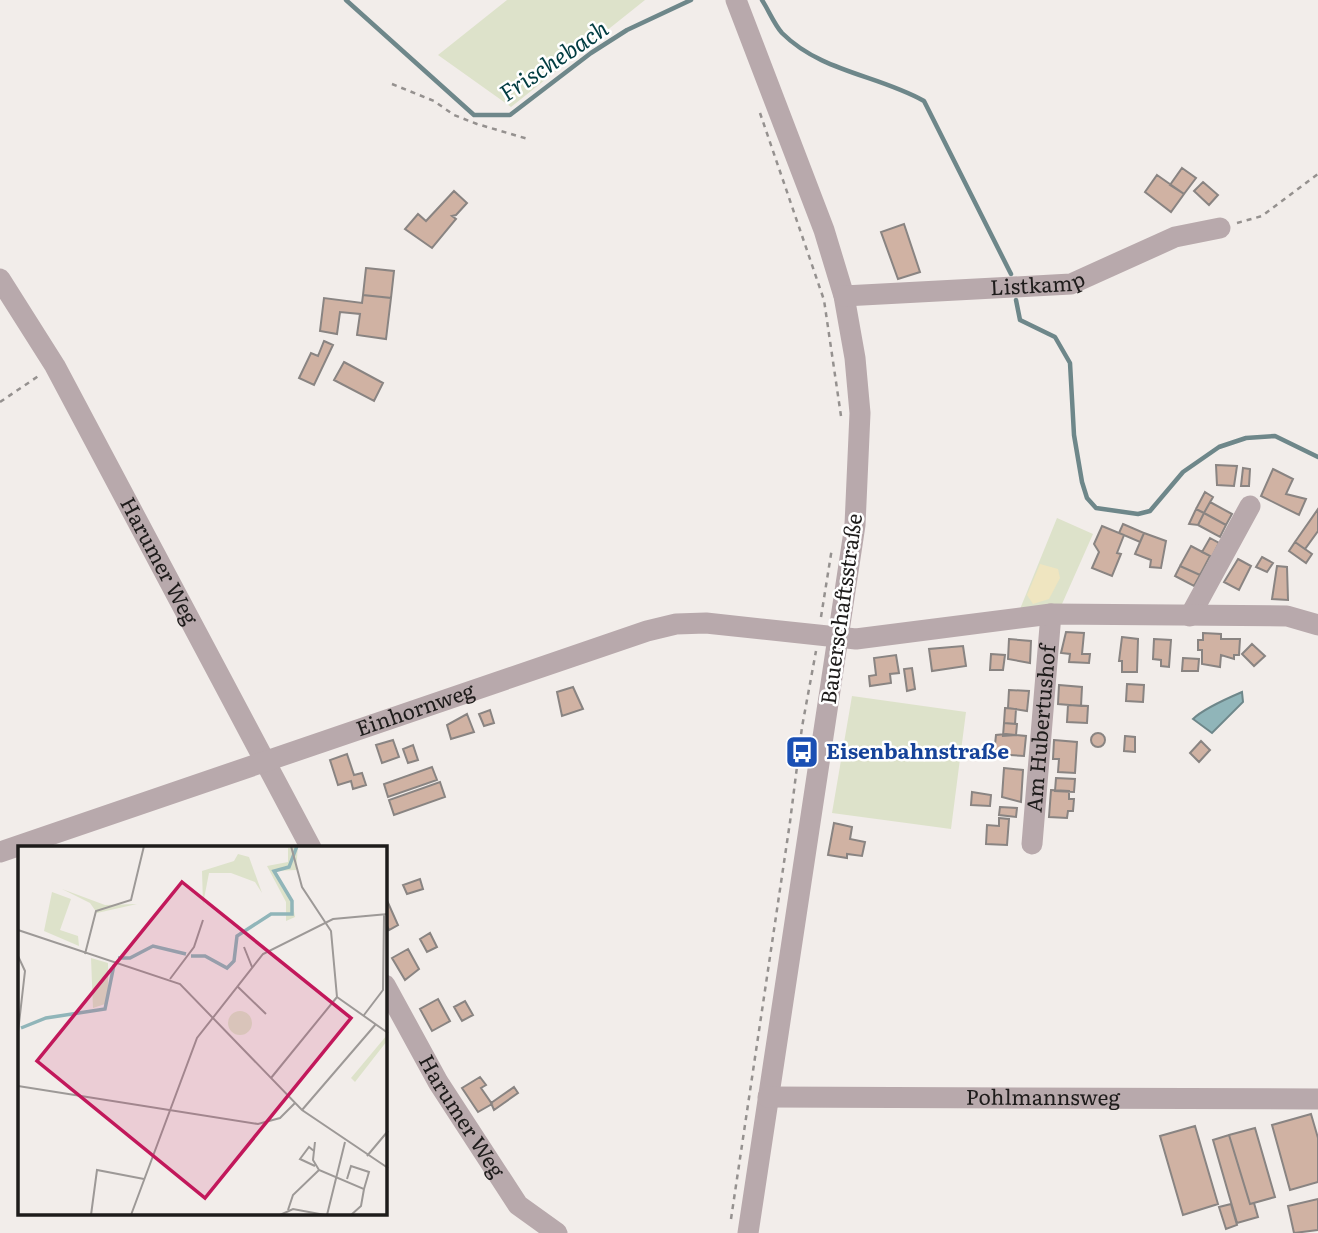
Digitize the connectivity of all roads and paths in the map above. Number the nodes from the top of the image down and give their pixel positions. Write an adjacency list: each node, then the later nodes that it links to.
1 (736, 0): 8 (street, Bauerschaftsstraße)
2 (392, 85): 4 (path)
3 (761, 107): 11 (path)
4 (528, 138)
5 (1318, 174): 6 (path)
6 (1220, 228): 8 (street, Listkamp)
7 (0, 279): 9 (street, Harumer Weg)
8 (844, 296): 17 (street, Bauerschaftsstraße)
9 (55, 366): 10 (path); 18 (street, Harumer Weg)
10 (0, 402)
11 (841, 428)
12 (1250, 506): 15 (street)
13 (833, 546): 17 (path)
14 (1051, 614): 15 (street); 17 (street); 19 (street, Am Hubertushof)
15 (1190, 616): 16 (street)
16 (1318, 625)
17 (829, 637): 18 (street, Einhornweg); 23 (street, Bauerschaftsstraße); 25 (path)
18 (264, 762): 20 (street, Harumer Weg); 21 (street, Einhornweg)
19 (1032, 844)
20 (310, 846)
21 (0, 852)
22 (387, 989): 26 (street, Harumer Weg)
23 (768, 1097): 24 (street, Pohlmannsweg); 25 (street, Bauerschaftsstraße)
24 (1318, 1099)
25 (740, 1229)
26 (557, 1233)

